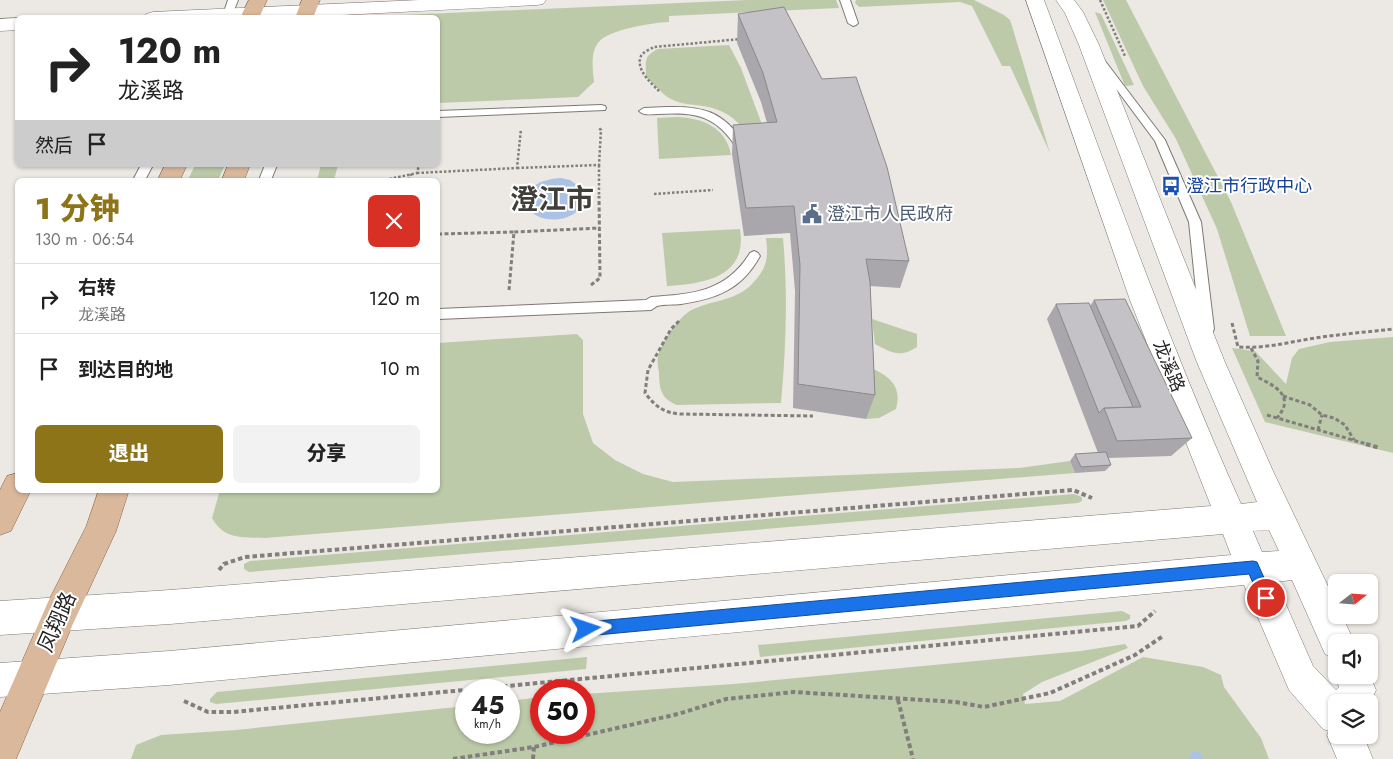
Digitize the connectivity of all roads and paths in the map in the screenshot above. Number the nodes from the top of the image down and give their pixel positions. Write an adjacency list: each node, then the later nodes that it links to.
1 (537, 0): 5 (main road)
2 (845, 0): 9 (lane)
3 (1035, 0): 55 (main road, 龙溪路)
4 (1065, 0): 13 (main road)
5 (308, 9): 6 (main road)
6 (253, 10): 7 (main road)
7 (229, 11): 8 (main road)
8 (186, 15)
9 (853, 23)
10 (0, 24): 11 (main road)
11 (15, 24)
12 (741, 39): 14 (path)
13 (1089, 44): 42 (main road); 42 (lane)
14 (686, 110): 15 (lane); 20 (lane)
15 (644, 111)
16 (440, 114): 17 (lane)
17 (522, 117): 18 (lane); 23 (path)
18 (440, 120)
19 (593, 123): 21 (path)
20 (738, 142)
21 (599, 165): 23 (path); 30 (path)
22 (418, 167): 24 (path)
23 (517, 168): 24 (path)
24 (417, 173): 25 (path)
25 (411, 174): 26 (path); 27 (path)
26 (394, 178)
27 (410, 178)
28 (713, 190): 29 (path)
29 (654, 194)
30 (600, 228): 31 (path); 34 (path)
31 (514, 232): 32 (path); 37 (path)
32 (440, 234)
33 (754, 256): 36 (lane)
34 (586, 288)
35 (500, 291): 37 (path)
36 (703, 295): 38 (lane); 45 (path)
37 (509, 297): 38 (lane); 39 (lane)
38 (650, 301): 40 (lane)
39 (440, 306)
40 (440, 314)
41 (1251, 348): 43 (path)
42 (1210, 360): 54 (main road)
43 (1282, 396): 44 (path); 46 (path)
44 (1322, 415): 48 (path); 49 (path)
45 (813, 416)
46 (1277, 418): 47 (path); 48 (path)
47 (1267, 422)
48 (1318, 430): 49 (path)
49 (1355, 440): 50 (path)
50 (1380, 448)
51 (15, 490): 56 (main road)
52 (113, 493): 61 (main road, 凤翔路)
53 (1098, 500): 60 (path)
54 (1278, 515): 55 (main road); 57 (main road)
55 (1231, 519): 58 (main road, 龙溪路); 60 (main road)
56 (0, 520)
57 (1301, 564): 58 (main road); 63 (main road)
58 (1253, 567): 59 (main road); 69 (main road, 龙溪路)
59 (1176, 574): 65 (main road); 65 (path)
60 (188, 606): 61 (main road)
61 (60, 614): 62 (main road); 66 (main road, 凤翔路)
62 (0, 618)
63 (1333, 634)
64 (1163, 636): 68 (path)
65 (169, 668): 66 (main road)
66 (33, 678): 67 (main road); 72 (main road, 凤翔路)
67 (0, 680)
68 (898, 700): 71 (path); 75 (path)
69 (1328, 707)
70 (1349, 744): 76 (main road)
71 (534, 747): 73 (path); 74 (path)
72 (0, 754)
73 (453, 759)
74 (533, 759)
75 (913, 759)
76 (1355, 759)

